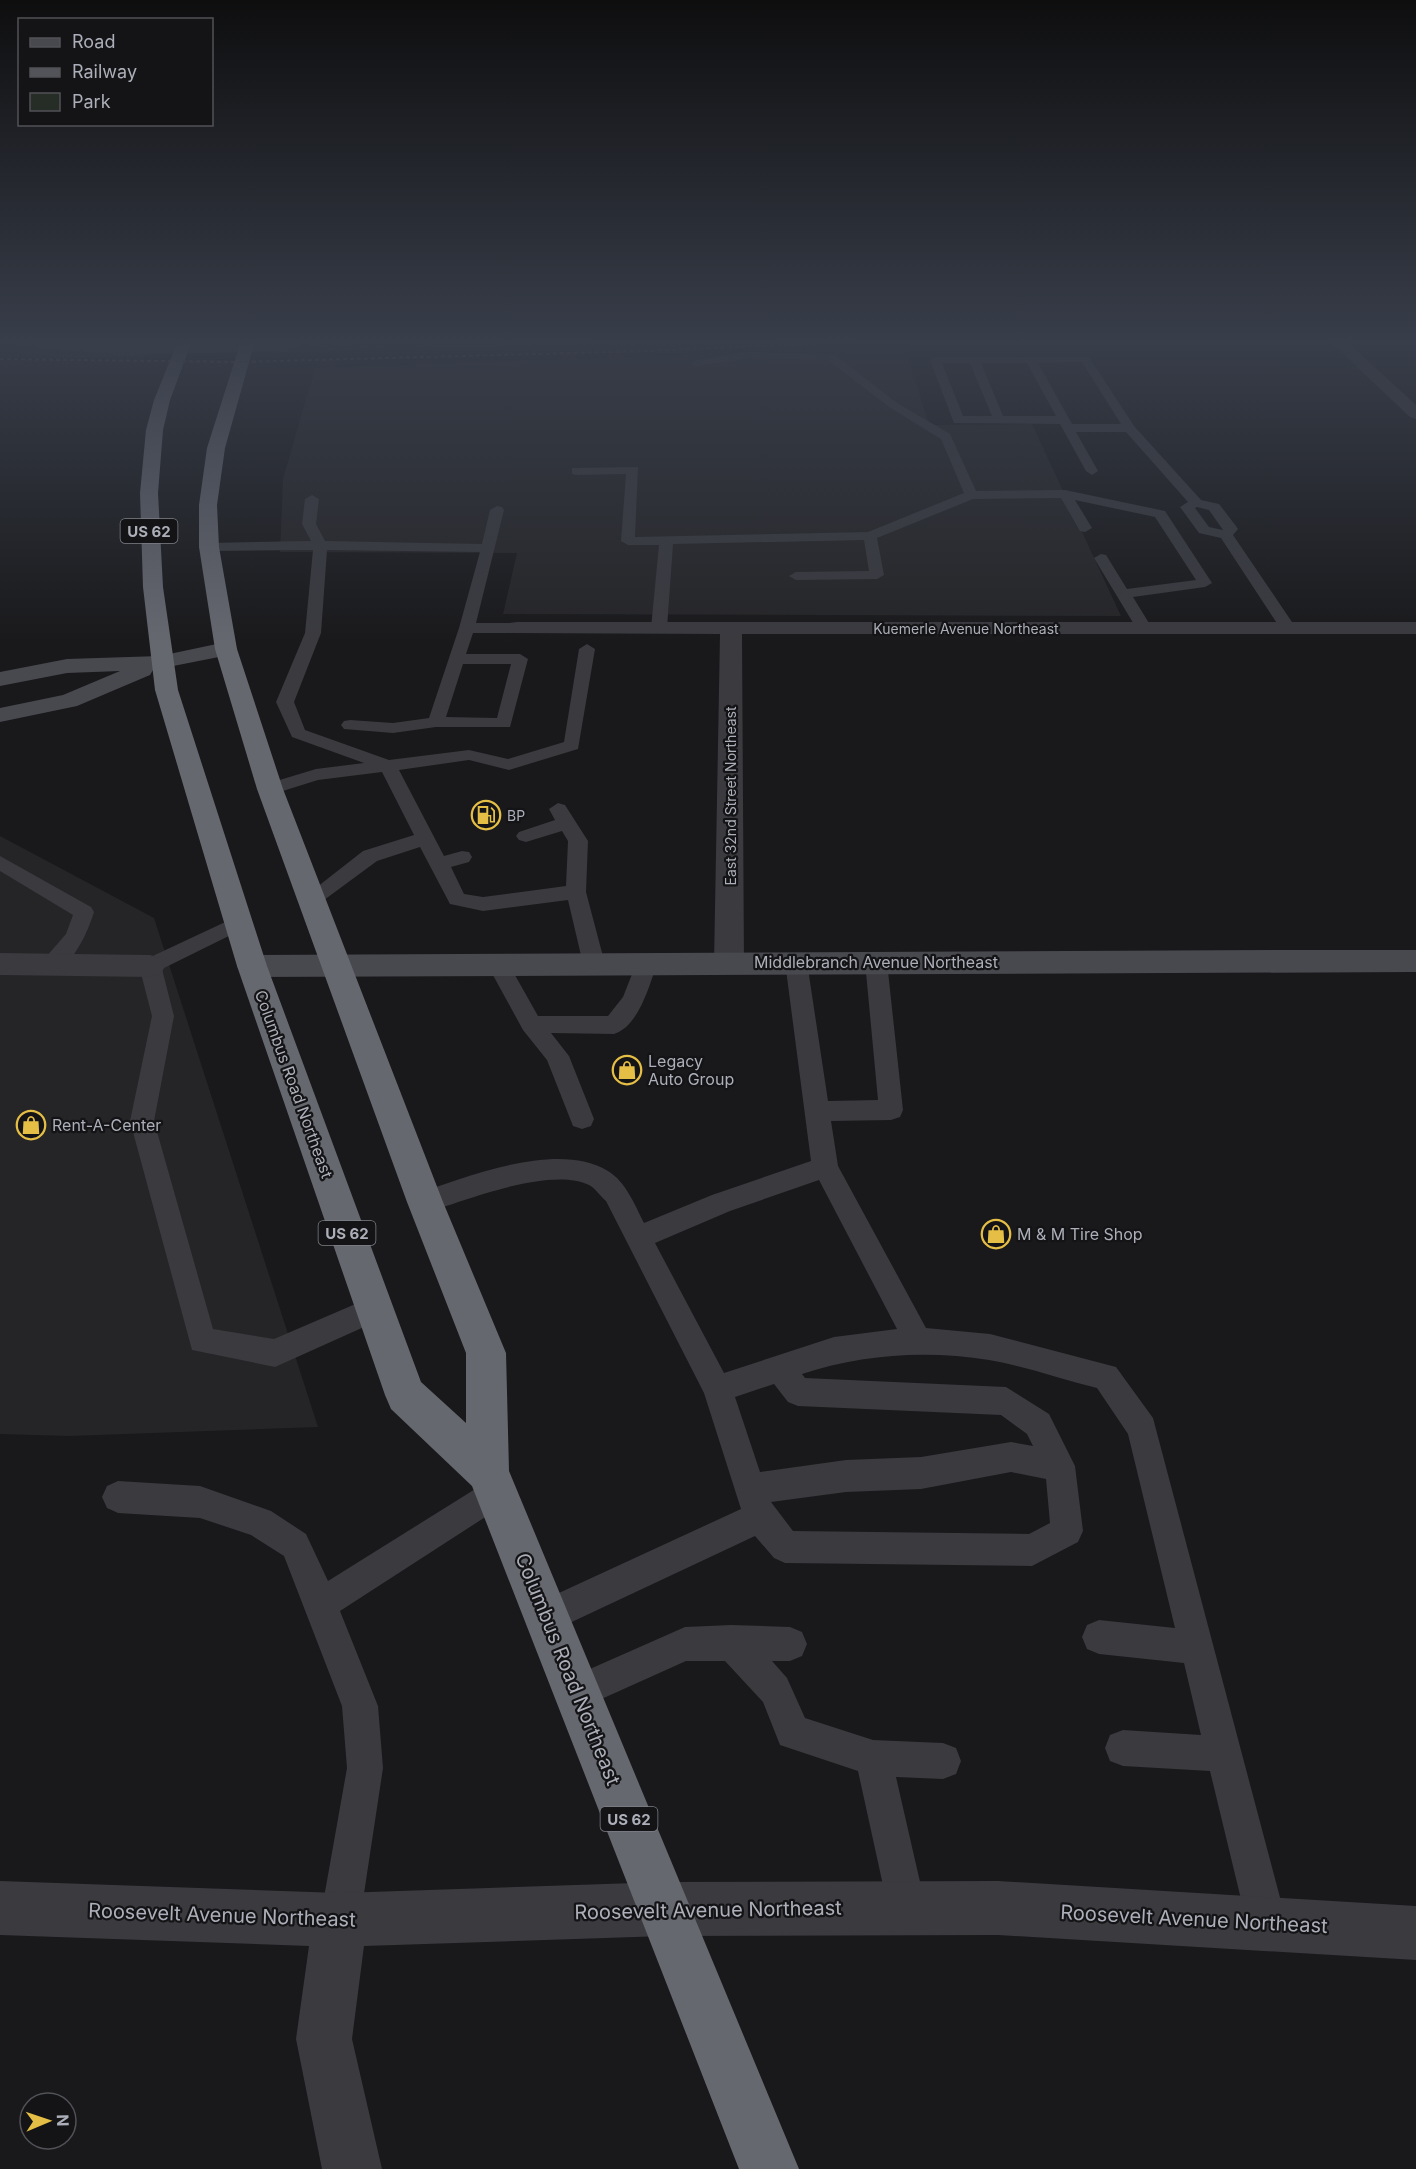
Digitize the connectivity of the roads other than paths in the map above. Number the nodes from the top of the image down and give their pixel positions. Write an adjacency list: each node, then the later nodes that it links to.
1 (153, 442): 33 (highway, US 62)
2 (217, 442): 18 (highway, US 62)
3 (948, 442): 9 (lane)
4 (1075, 442): 7 (lane)
5 (1142, 442): 11 (lane)
6 (577, 471): 16 (lane)
7 (1092, 471)
8 (1065, 494): 9 (lane); 13 (lane); 22 (lane)
9 (971, 495): 15 (lane)
10 (312, 499): 17 (lane)
11 (1196, 503): 14 (lane); 14 (lane)
12 (496, 510): 19 (lane)
13 (1085, 528)
14 (1226, 535): 28 (lane)
15 (870, 536): 16 (lane); 21 (lane)
16 (666, 541): 25 (lane)
17 (320, 546): 18 (lane); 19 (lane); 38 (lane)
18 (209, 547): 31 (highway, US 62)
19 (488, 548): 23 (lane)
20 (1101, 558): 22 (lane)
21 (796, 576)
22 (1123, 594): 27 (lane)
23 (467, 628): 24 (lane); 32 (lane)
24 (517, 628): 25 (street, Kuemerle Avenue Northeast)
25 (659, 628): 26 (street, Kuemerle Avenue Northeast)
26 (731, 628): 27 (street, Kuemerle Avenue Northeast); 51 (street, East 32nd Street Northeast)
27 (1144, 628): 28 (street, Kuemerle Avenue Northeast)
28 (1288, 628): 29 (street, Kuemerle Avenue Northeast)
29 (1416, 628)
30 (587, 649): 38 (lane)
31 (226, 650): 33 (street); 39 (highway, Columbus Road Northeast / US 62)
32 (457, 658): 36 (lane); 36 (lane)
33 (160, 663): 34 (street); 35 (street); 47 (highway, Columbus Road Northeast / US 62)
34 (0, 679)
35 (0, 714)
36 (436, 722): 37 (lane)
37 (350, 725)
38 (388, 766): 39 (lane); 41 (lane)
39 (270, 789): 46 (highway, Columbus Road Northeast / US 62)
40 (526, 836): 45 (lane)
41 (426, 838): 44 (lane); 46 (lane)
42 (462, 857): 44 (lane)
43 (0, 862): 55 (lane)
44 (439, 864): 45 (lane)
45 (576, 892): 53 (lane)
46 (312, 898): 58 (highway, Columbus Road Northeast / US 62)
47 (238, 923): 56 (lane); 57 (highway, Columbus Road Northeast / US 62)
48 (1416, 961): 50 (street, Middlebranch Avenue Northeast)
49 (796, 962): 50 (street, Middlebranch Avenue Northeast); 51 (street, Middlebranch Avenue Northeast); 61 (lane)
50 (876, 962): 61 (lane)
51 (729, 963): 54 (street, Middlebranch Avenue Northeast)
52 (0, 964): 55 (street)
53 (594, 964): 54 (street, Middlebranch Avenue Northeast); 59 (street, Middlebranch Avenue Northeast)
54 (646, 964): 60 (lane)
55 (50, 965): 56 (street)
56 (150, 966): 66 (lane)
57 (252, 966): 58 (street, Middlebranch Avenue Northeast); 66 (highway, Columbus Road Northeast / US 62)
58 (336, 966): 59 (street, Middlebranch Avenue Northeast); 64 (highway, Columbus Road Northeast / US 62)
59 (499, 966): 60 (lane)
60 (531, 1024): 62 (lane)
61 (817, 1111): 63 (lane)
62 (582, 1119)
63 (825, 1167): 65 (lane); 67 (lane)
64 (425, 1202): 65 (lane); 71 (highway, Columbus Road Northeast / US 62)
65 (638, 1238): 69 (lane)
66 (374, 1309): 71 (highway, Columbus Road Northeast / US 62)
67 (918, 1340): 68 (lane); 79 (lane)
68 (780, 1369): 69 (lane); 70 (lane)
69 (717, 1389): 73 (lane)
70 (1060, 1466): 73 (lane); 73 (lane)
71 (492, 1481): 74 (lane); 75 (highway, Columbus Road Northeast / US 62)
72 (118, 1497): 74 (lane)
73 (755, 1503): 75 (lane)
74 (321, 1604): 88 (lane)
75 (547, 1616): 80 (highway, Columbus Road Northeast / US 62)
76 (1099, 1637): 79 (lane)
77 (731, 1642): 78 (lane); 80 (lane); 83 (lane)
78 (790, 1644)
79 (1198, 1647): 82 (lane)
80 (577, 1692): 87 (highway, Columbus Road Northeast / US 62)
81 (1123, 1748): 82 (lane)
82 (1222, 1754): 89 (lane)
83 (873, 1758): 84 (lane); 86 (lane)
84 (943, 1761)
85 (0, 1908): 88 (street, Roosevelt Avenue Northeast)
86 (907, 1908): 87 (street, Roosevelt Avenue Northeast); 89 (street, Roosevelt Avenue Northeast)
87 (665, 1909): 88 (street, Roosevelt Avenue Northeast); 92 (highway, Columbus Road Northeast / US 62)
88 (340, 1920): 91 (street)
89 (1267, 1924): 90 (street, Roosevelt Avenue Northeast)
90 (1416, 1933)
91 (352, 2169)
92 (769, 2169)

